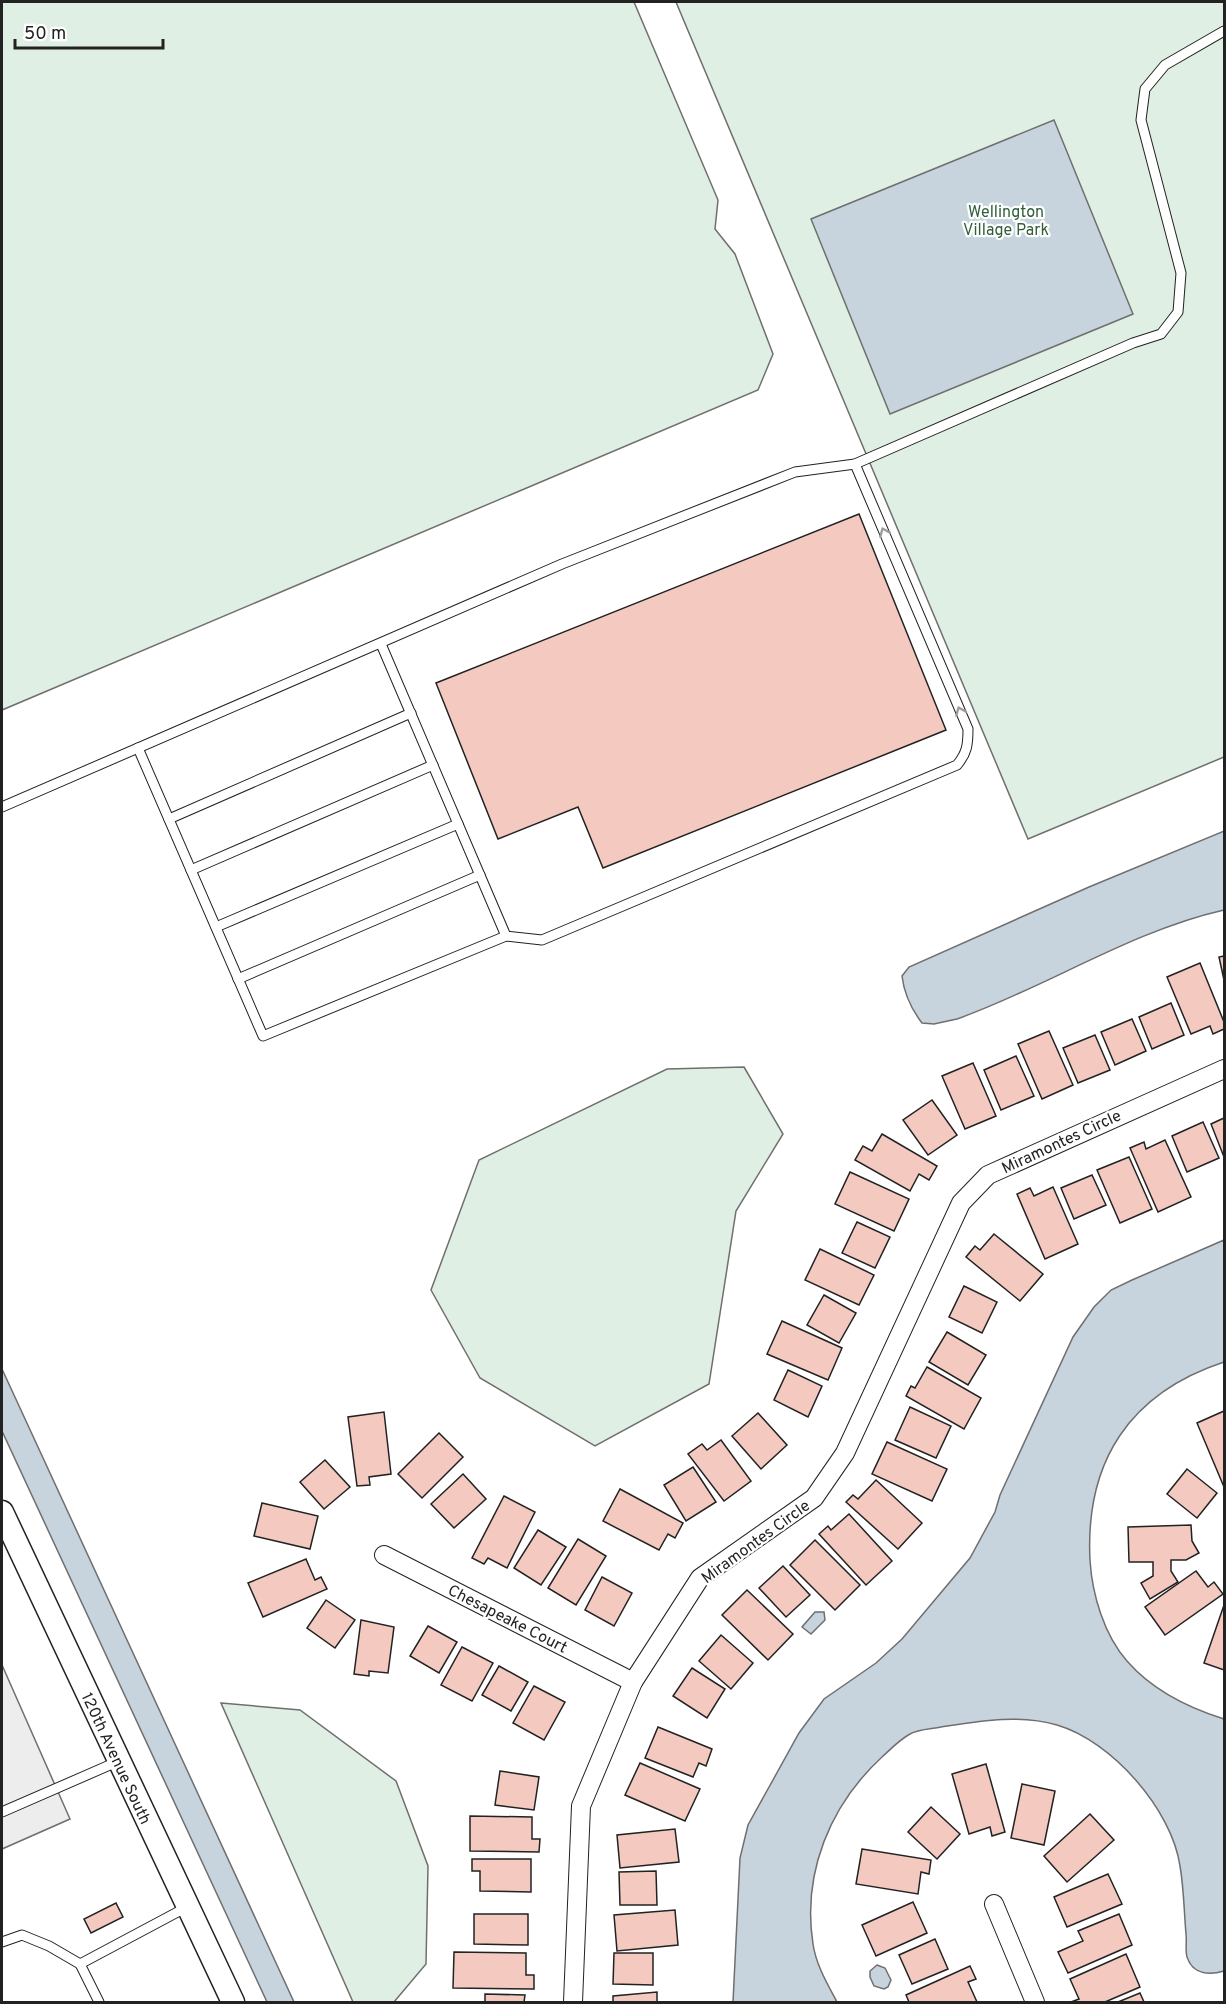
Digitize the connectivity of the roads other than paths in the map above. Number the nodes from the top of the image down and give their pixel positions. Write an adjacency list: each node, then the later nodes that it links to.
1 (1224, 31): 2 (lane)
2 (855, 464): 3 (lane); 13 (lane, one-way to 2)
3 (381, 644): 4 (lane); 5 (lane)
4 (411, 713): 6 (lane); 8 (lane)
5 (138, 748): 7 (lane); 8 (lane)
6 (433, 765): 9 (lane); 10 (lane)
7 (2, 807)
8 (169, 819): 10 (lane)
9 (458, 824): 11 (lane); 12 (lane)
10 (191, 870): 12 (lane)
11 (480, 875): 13 (lane); 14 (lane)
12 (216, 927): 14 (lane)
13 (506, 936): 14 (lane)
14 (238, 979)
15 (1224, 1069): 18 (street, Miramontes Circle)
16 (2, 1512): 19 (street, 120th Avenue South)
17 (384, 1555): 18 (street, Chesapeake Court)
18 (633, 1682): 27 (street, Miramontes Circle)
19 (118, 1761): 20 (lane); 22 (street, 120th Avenue South)
20 (2, 1812)
21 (994, 1904): 28 (street)
22 (187, 1906): 24 (lane); 26 (street, 120th Avenue South)
23 (2, 1942): 24 (lane)
24 (80, 1964): 25 (lane)
25 (99, 2002)
26 (232, 2002)
27 (573, 2002)
28 (1035, 2002)

